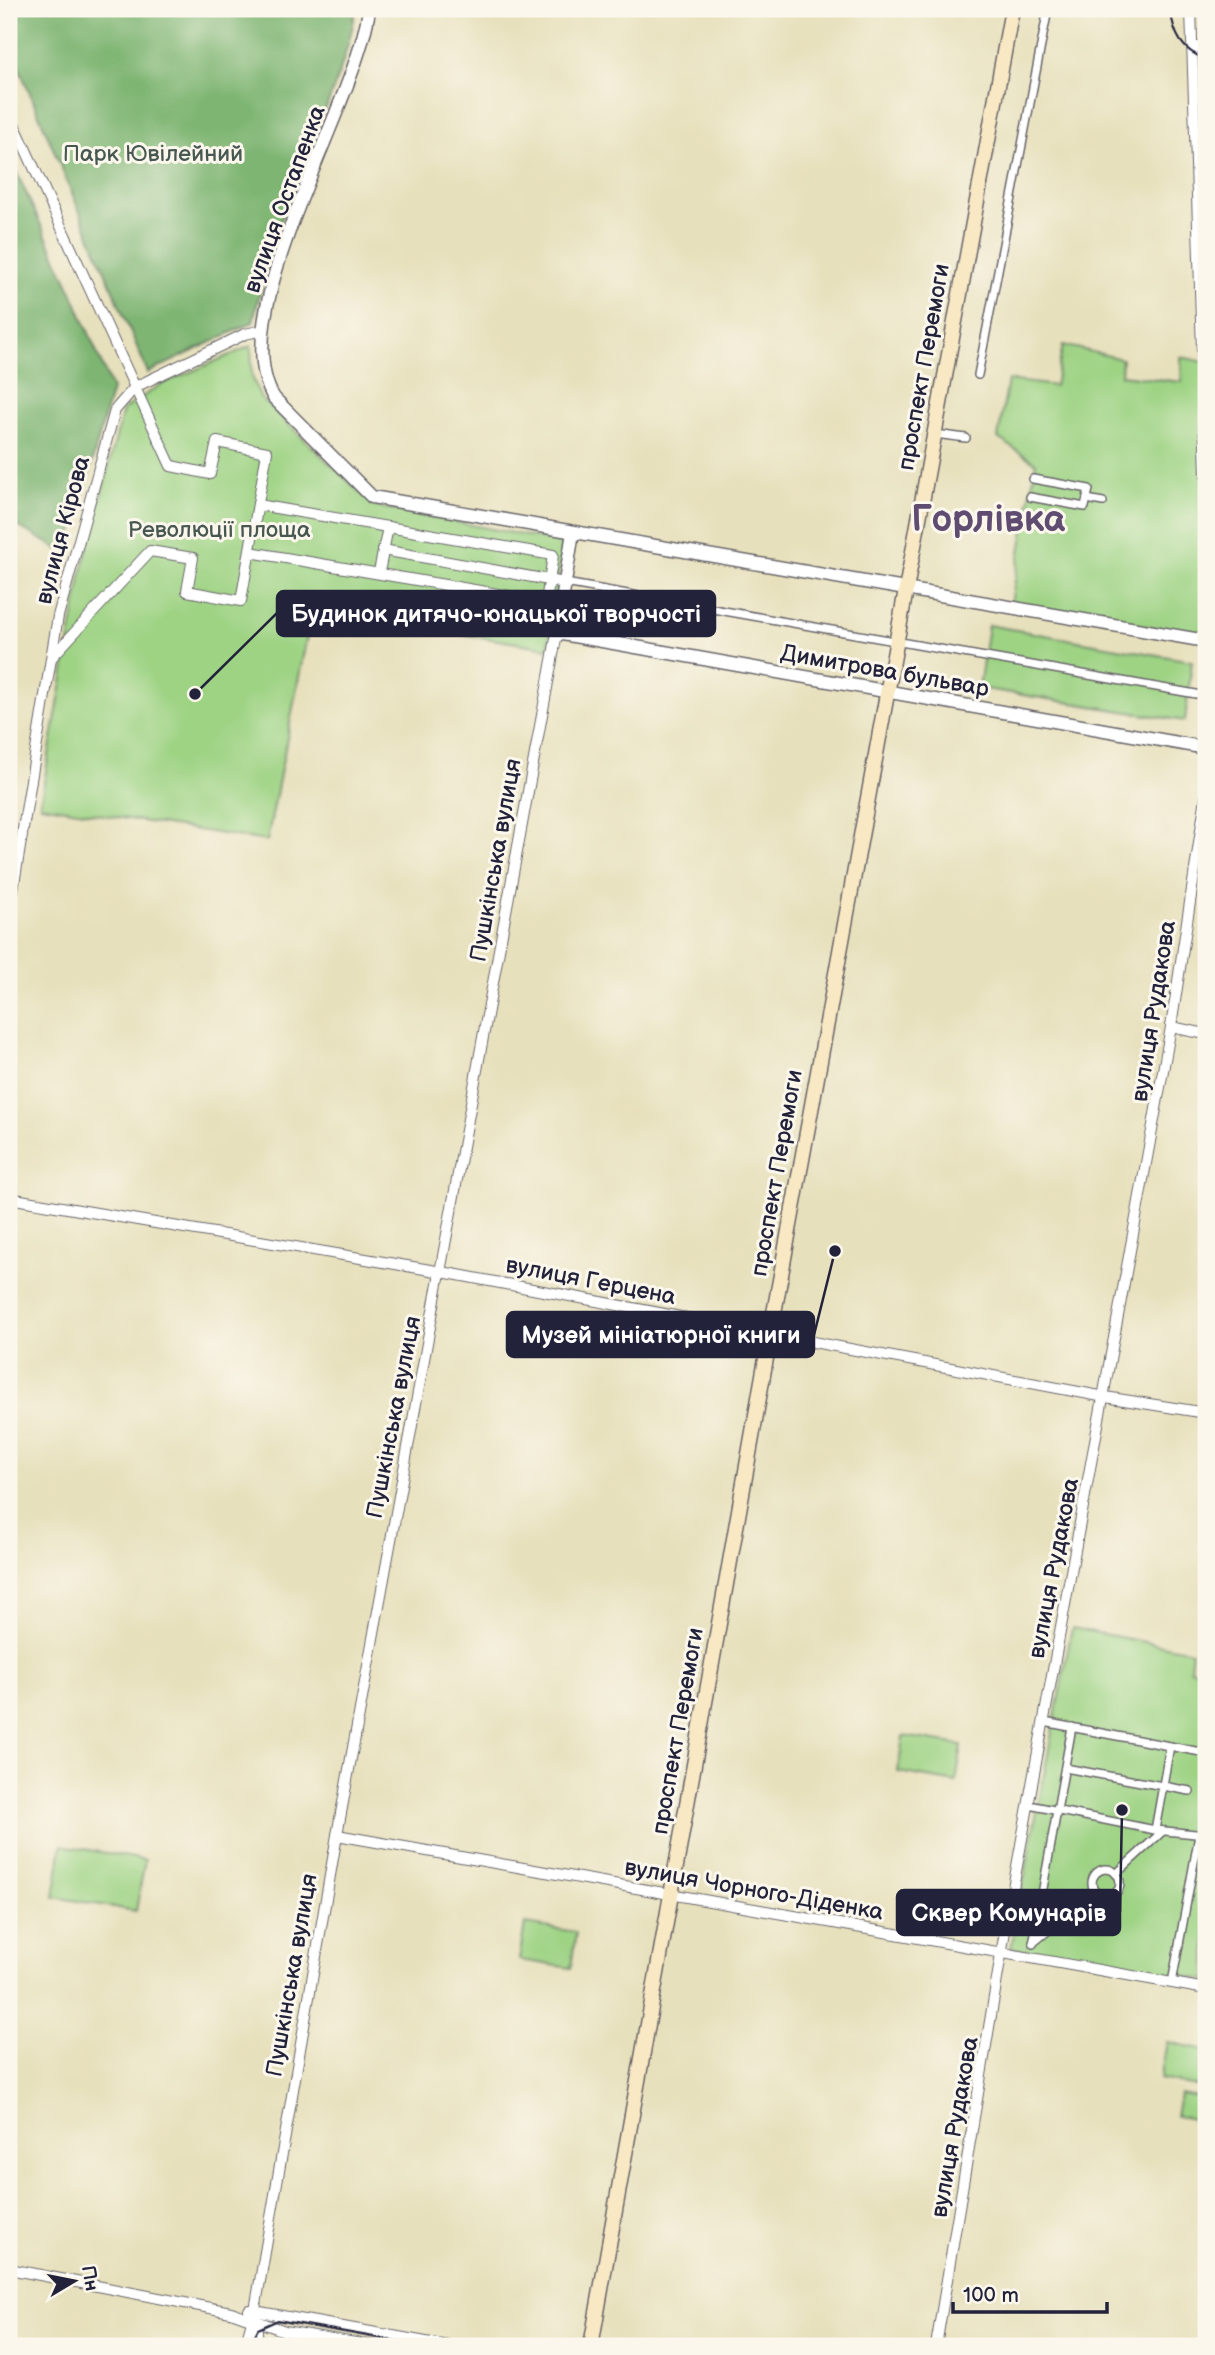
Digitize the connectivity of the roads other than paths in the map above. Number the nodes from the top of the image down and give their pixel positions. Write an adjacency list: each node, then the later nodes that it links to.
1 (369, 9): 8 (street, вулиця Остапенка)
2 (1012, 9): 12 (main road, проспект Перемоги)
3 (1048, 9): 10 (street)
4 (1191, 9): 5 (street)
5 (1193, 47): 6 (street); 9 (street)
6 (1206, 47)
7 (9, 113): 11 (street)
8 (264, 330): 11 (street, вулиця Кірова); 21 (street, вулиця Остапенка)
9 (1205, 367): 14 (street)
10 (978, 375)
11 (135, 387): 19 (street); 31 (street, вулиця Кірова)
12 (934, 434): 13 (street); 27 (main road, проспект Перемоги)
13 (965, 438)
14 (1206, 475)
15 (1033, 479): 17 (street)
16 (1030, 498): 17 (street)
17 (1087, 499): 18 (street)
18 (1103, 502)
19 (258, 505): 20 (street); 23 (street)
20 (388, 527): 22 (street); 25 (street)
21 (573, 532): 26 (street, Пушкінська вулиця); 27 (street)
22 (383, 550): 24 (street); 25 (street)
23 (250, 552): 24 (street); 31 (street)
24 (379, 572): 25 (street)
25 (549, 580): 26 (street)
26 (565, 583): 28 (street, Пушкінська вулиця); 29 (street)
27 (906, 590): 29 (main road, проспект Перемоги); 30 (street)
28 (557, 633): 32 (street, Димитрова бульвар); 40 (street, Пушкінська вулиця)
29 (897, 640): 32 (main road, проспект Перемоги); 33 (street)
30 (1206, 641)
31 (52, 657): 36 (street, вулиця Кірова)
32 (887, 692): 34 (street, Димитрова бульвар); 41 (main road, проспект Перемоги)
33 (1196, 694)
34 (1206, 748)
35 (1206, 797): 37 (street, вулиця Рудакова)
36 (9, 914)
37 (1171, 1027): 38 (street); 42 (street, вулиця Рудакова)
38 (1206, 1034)
39 (9, 1198): 40 (street, вулиця Герцена)
40 (442, 1272): 41 (street, вулиця Герцена); 54 (street, Пушкінська вулиця)
41 (770, 1334): 42 (street, вулиця Герцена); 58 (main road, проспект Перемоги)
42 (1105, 1397): 43 (street, вулиця Герцена); 44 (street, вулиця Рудакова)
43 (1206, 1413)
44 (1044, 1722): 45 (street); 51 (street, вулиця Рудакова)
45 (1072, 1727): 46 (street); 48 (street)
46 (1170, 1746): 47 (street); 49 (street)
47 (1206, 1753)
48 (1065, 1768): 49 (street); 52 (street)
49 (1163, 1786): 50 (street); 53 (street)
50 (1190, 1791)
51 (1029, 1805): 52 (street); 59 (street, вулиця Рудакова)
52 (1057, 1811): 53 (street); 57 (street)
53 (1159, 1830): 55 (street); 56 (street)
54 (337, 1835): 58 (street, вулиця Чорного-Діденка); 63 (street, Пушкінська вулиця)
55 (1203, 1835): 60 (street)
56 (1116, 1874): 57 (street); 57 (street)
57 (1095, 1892)
58 (671, 1893): 59 (street, вулиця Чорного-Діденка); 69 (main road, проспект Перемоги)
59 (1002, 1954): 60 (street, вулиця Чорного-Діденка); 70 (street, вулиця Рудакова)
60 (1172, 1983): 61 (street, вулиця Чорного-Діденка)
61 (1206, 1989)
62 (9, 2269): 63 (street)
63 (255, 2317): 64 (street); 65 (street, Пушкінська вулиця); 66 (street, Пушкінська вулиця); 68 (street)
64 (285, 2331): 66 (street); 67 (street)
65 (245, 2346)
66 (259, 2346)
67 (373, 2346)
68 (448, 2346)
69 (591, 2346)
70 (936, 2346)

